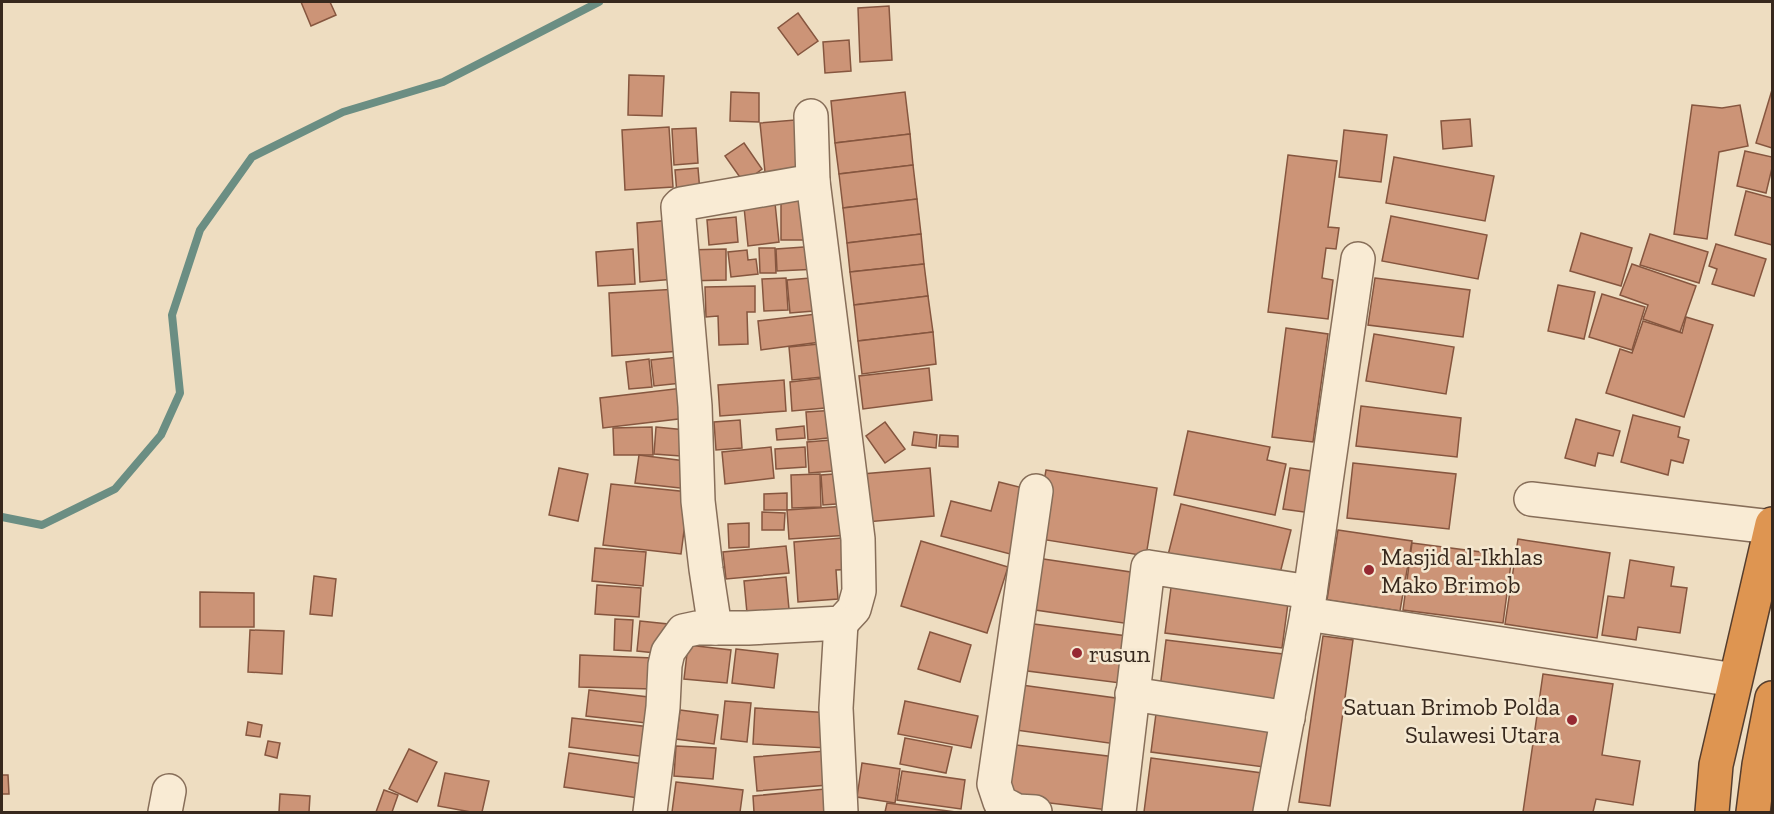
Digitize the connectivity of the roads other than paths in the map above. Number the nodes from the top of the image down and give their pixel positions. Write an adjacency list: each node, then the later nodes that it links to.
1 (811, 116): 2 (street)
2 (813, 181): 8 (street); 9 (street)
3 (1358, 260): 7 (street)
4 (1036, 491): 16 (street)
5 (1532, 499): 6 (street)
6 (1772, 526): 10 (highway)
7 (1309, 603): 10 (street); 11 (street); 13 (street)
8 (841, 623): 9 (street); 15 (street)
9 (716, 628): 14 (street)
10 (1735, 680): 19 (highway)
11 (1132, 694): 13 (street); 17 (street)
12 (1773, 698): 20 (highway)
13 (1288, 718): 18 (street)
14 (650, 813)
15 (841, 813)
16 (1035, 813)
17 (1119, 813)
18 (1270, 813)
19 (1712, 813)
20 (1753, 813)

